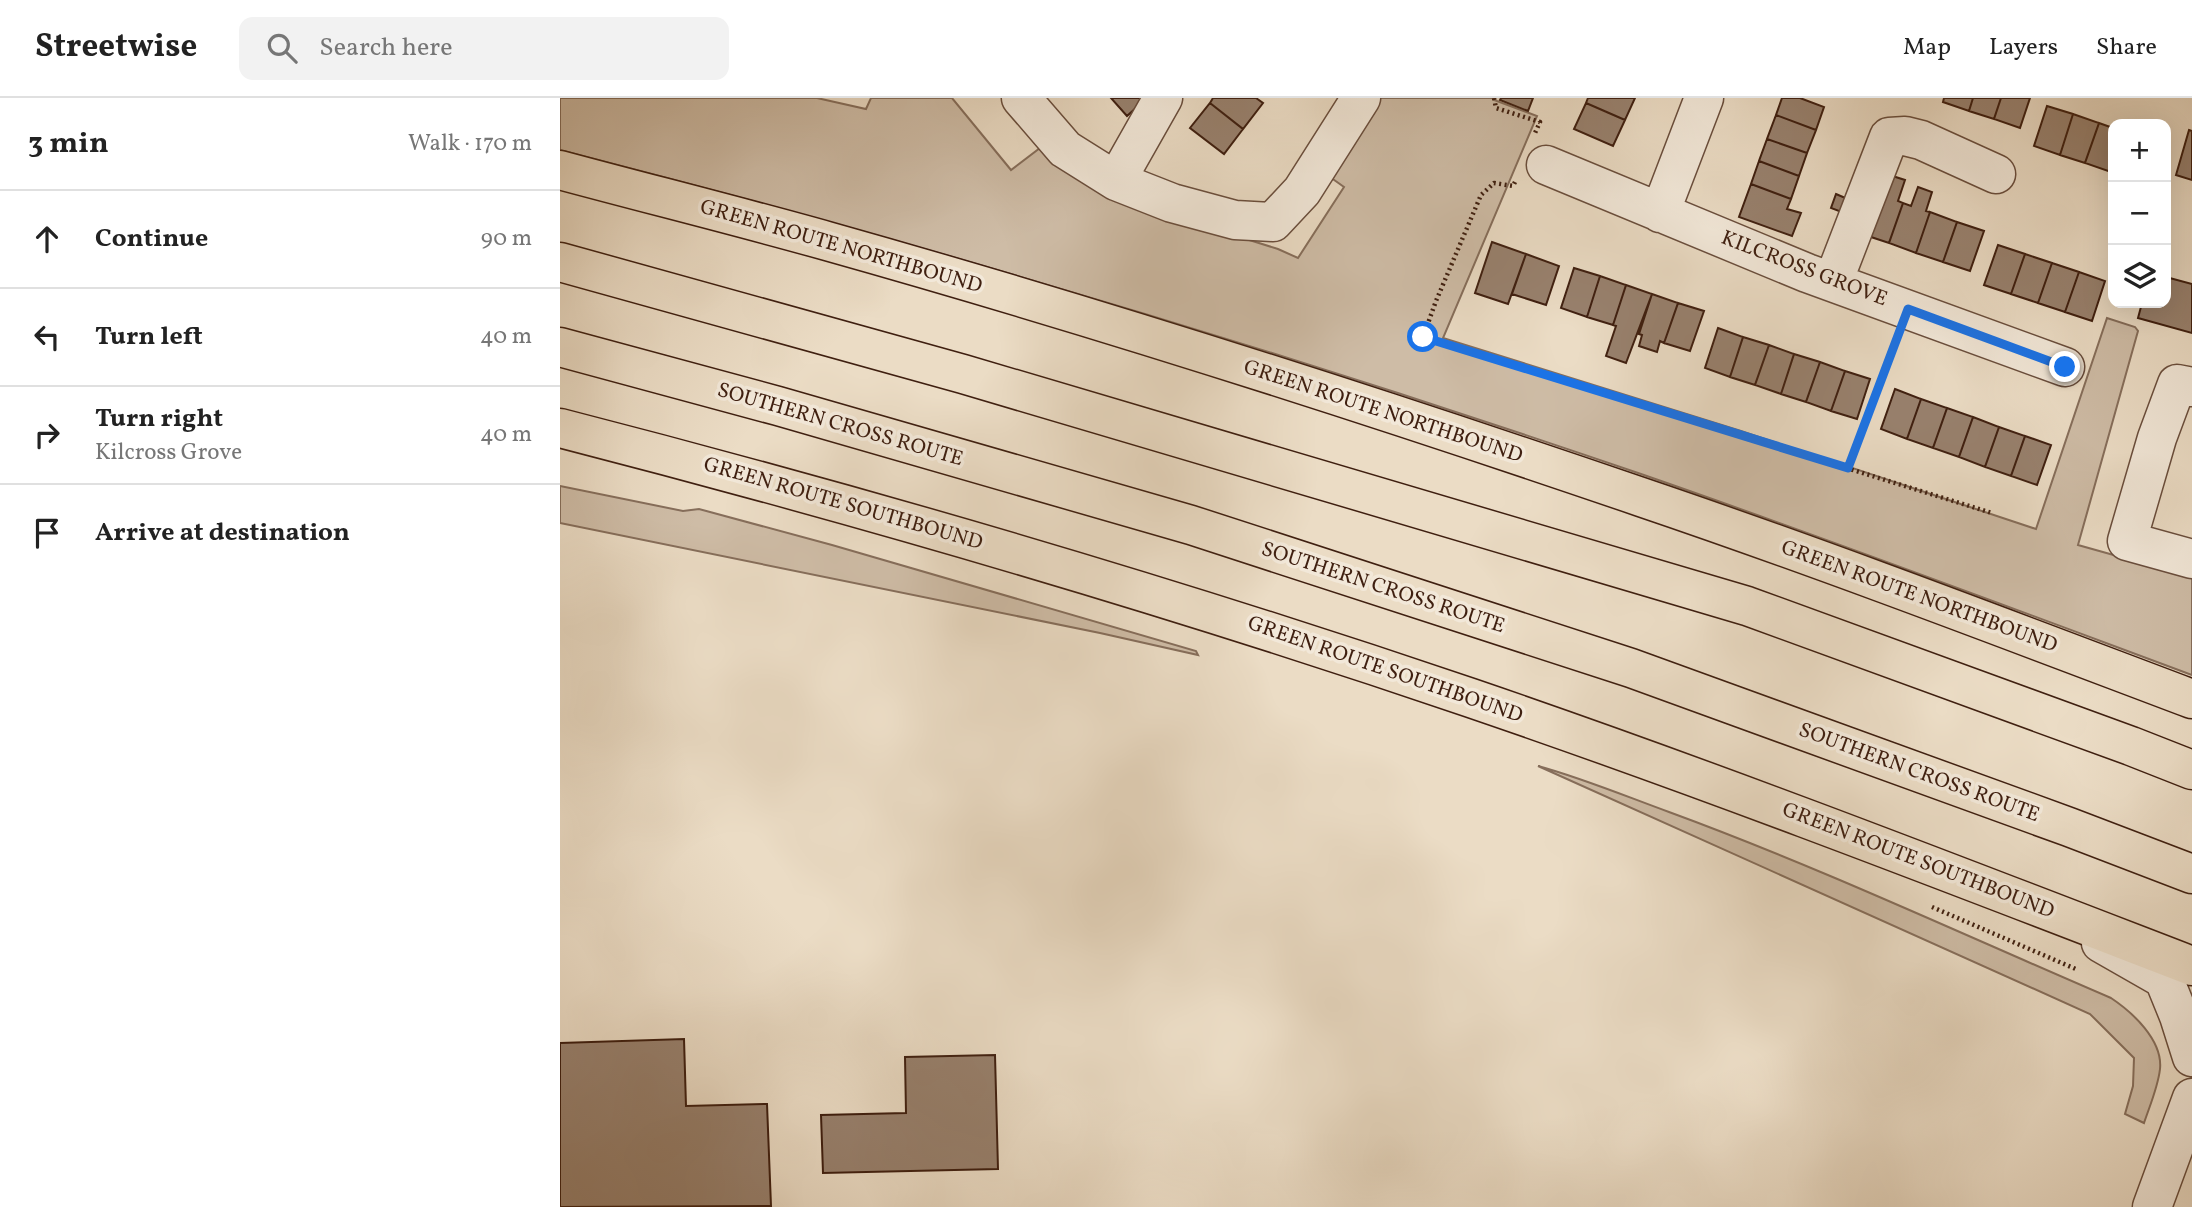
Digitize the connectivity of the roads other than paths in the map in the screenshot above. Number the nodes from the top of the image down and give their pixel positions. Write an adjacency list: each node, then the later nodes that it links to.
1 (1021, 98): 8 (street)
2 (1163, 98): 8 (street)
3 (1361, 98): 8 (street)
4 (1704, 98): 9 (street)
5 (1536, 161): 9 (street, KILCROSS GROVE)
6 (560, 170): 17 (main road, GREEN ROUTE NORTHBOUND)
7 (1996, 174): 11 (street)
8 (1116, 181)
9 (1660, 213): 11 (street, KILCROSS GROVE)
10 (560, 262): 18 (main road)
11 (1833, 282): 13 (street, KILCROSS GROVE)
12 (560, 347): 19 (main road, SOUTHERN CROSS ROUTE)
13 (2065, 367)
14 (2192, 387): 16 (street)
15 (560, 428): 20 (main road, GREEN ROUTE SOUTHBOUND)
16 (2192, 559)
17 (2192, 699)
18 (2192, 770)
19 (2192, 874)
20 (1959, 876): 21 (main road, GREEN ROUTE SOUTHBOUND); 22 (street)
21 (2192, 966)
22 (2192, 1057)
23 (2192, 1098): 24 (street)
24 (2152, 1207)

